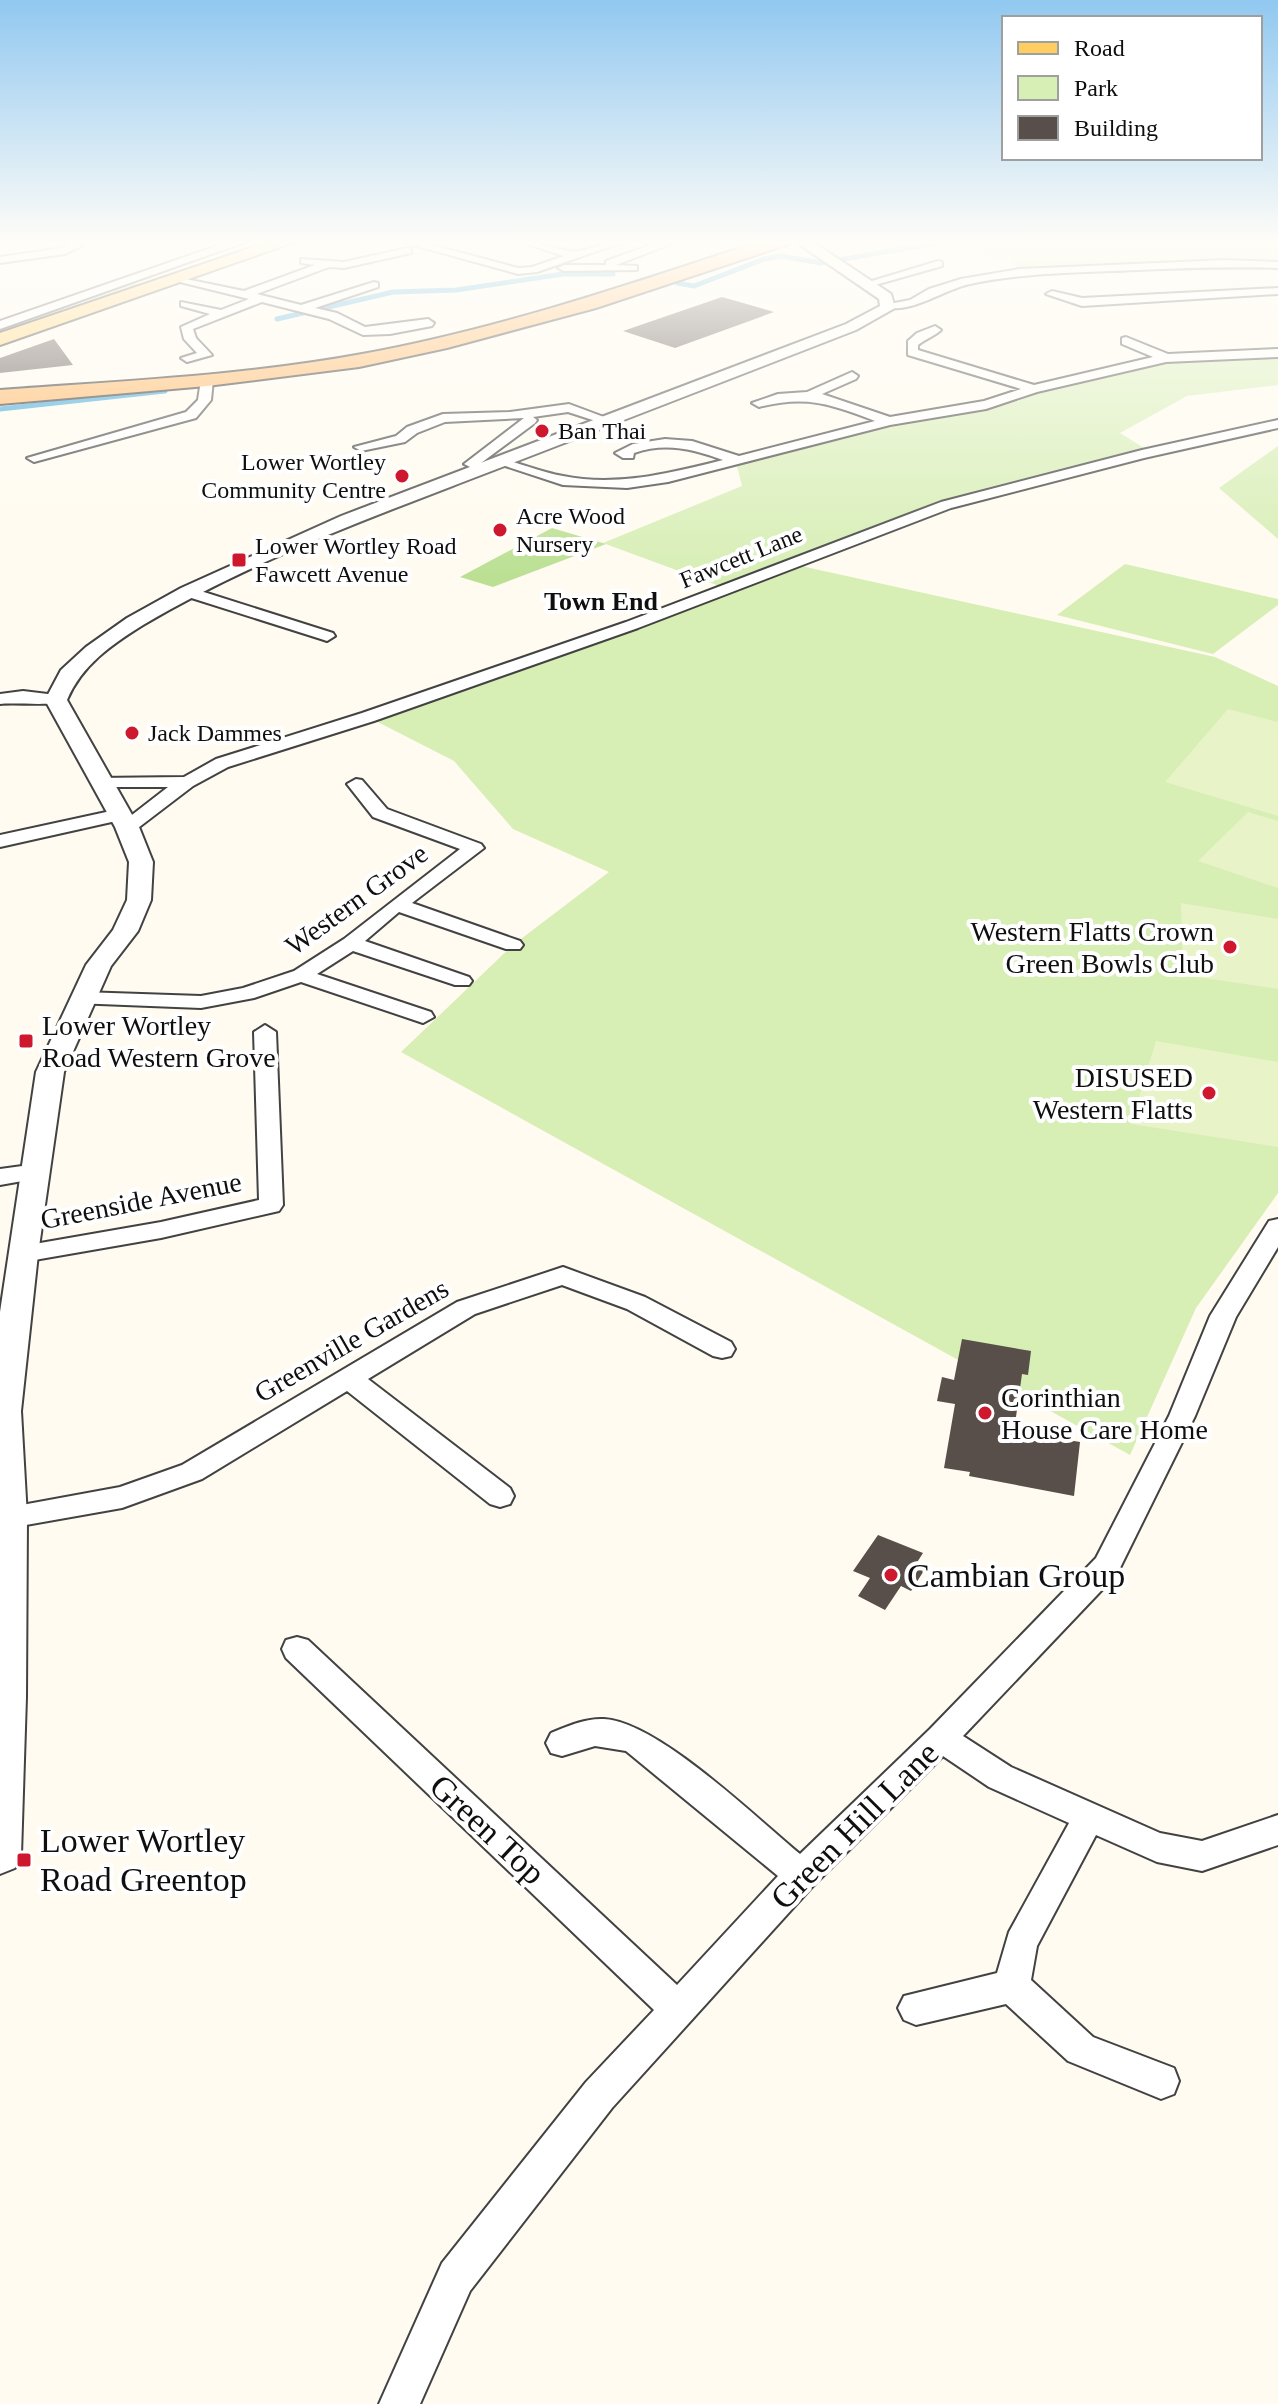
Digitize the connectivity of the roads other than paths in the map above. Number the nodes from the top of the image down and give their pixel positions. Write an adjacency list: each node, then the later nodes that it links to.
1 (210, 352): 8 (street)
2 (335, 352): 12 (highway)
3 (401, 352): 11 (highway)
4 (784, 352): 19 (street)
5 (913, 352): 14 (street)
6 (1152, 352): 9 (street)
7 (1209, 352): 9 (street)
8 (187, 358)
9 (1166, 358): 14 (street)
10 (852, 376): 15 (street)
11 (207, 380): 12 (highway); 16 (highway); 24 (street)
12 (74, 381): 13 (highway)
13 (0, 388)
14 (1033, 389): 20 (street)
15 (812, 394): 17 (street); 20 (street)
16 (0, 397)
17 (759, 403)
18 (530, 420): 26 (street)
19 (605, 420): 22 (street); 26 (street)
20 (889, 421): 25 (street)
21 (1278, 424): 32 (street, Fawcett Lane)
22 (361, 447)
23 (628, 455): 25 (street)
24 (34, 458)
25 (735, 459): 26 (street)
26 (488, 465): 27 (street)
27 (188, 592): 28 (street); 30 (street)
28 (327, 636)
29 (0, 699): 30 (street)
30 (56, 700): 31 (street)
31 (101, 782): 32 (street, Fawcett Lane); 34 (street)
32 (187, 782): 34 (street, Fawcett Lane)
33 (356, 784): 36 (street, Western Grove)
34 (124, 821): 35 (street); 41 (street)
35 (0, 841)
36 (398, 905): 37 (street, Western Grove); 38 (street)
37 (351, 943): 39 (street, Western Grove); 40 (street)
38 (513, 945)
39 (301, 975): 41 (street, Western Grove); 42 (street)
40 (462, 981)
41 (82, 998): 44 (street)
42 (423, 1017)
43 (265, 1032): 47 (street, Greenside Avenue)
44 (37, 1172): 45 (street); 47 (street)
45 (0, 1177)
46 (1278, 1227): 55 (street, Green Hill Lane)
47 (23, 1254): 50 (street)
48 (722, 1349): 49 (street, Greenville Gardens)
49 (347, 1377): 52 (street); 53 (street, Greenville Gardens)
50 (3, 1400): 51 (street)
51 (2, 1448): 53 (street)
52 (500, 1496)
53 (9, 1517): 59 (street)
54 (297, 1649): 63 (street, Green Top)
55 (941, 1738): 57 (street); 60 (street, Green Hill Lane)
56 (562, 1743): 60 (street)
57 (1090, 1815): 58 (street); 61 (street)
58 (1278, 1830)
59 (0, 1855)
60 (801, 1875): 63 (street, Green Hill Lane)
61 (1012, 1986): 62 (street); 64 (street)
62 (916, 2008)
63 (678, 2009): 65 (street, Green Hill Lane)
64 (1161, 2081)
65 (399, 2404)

